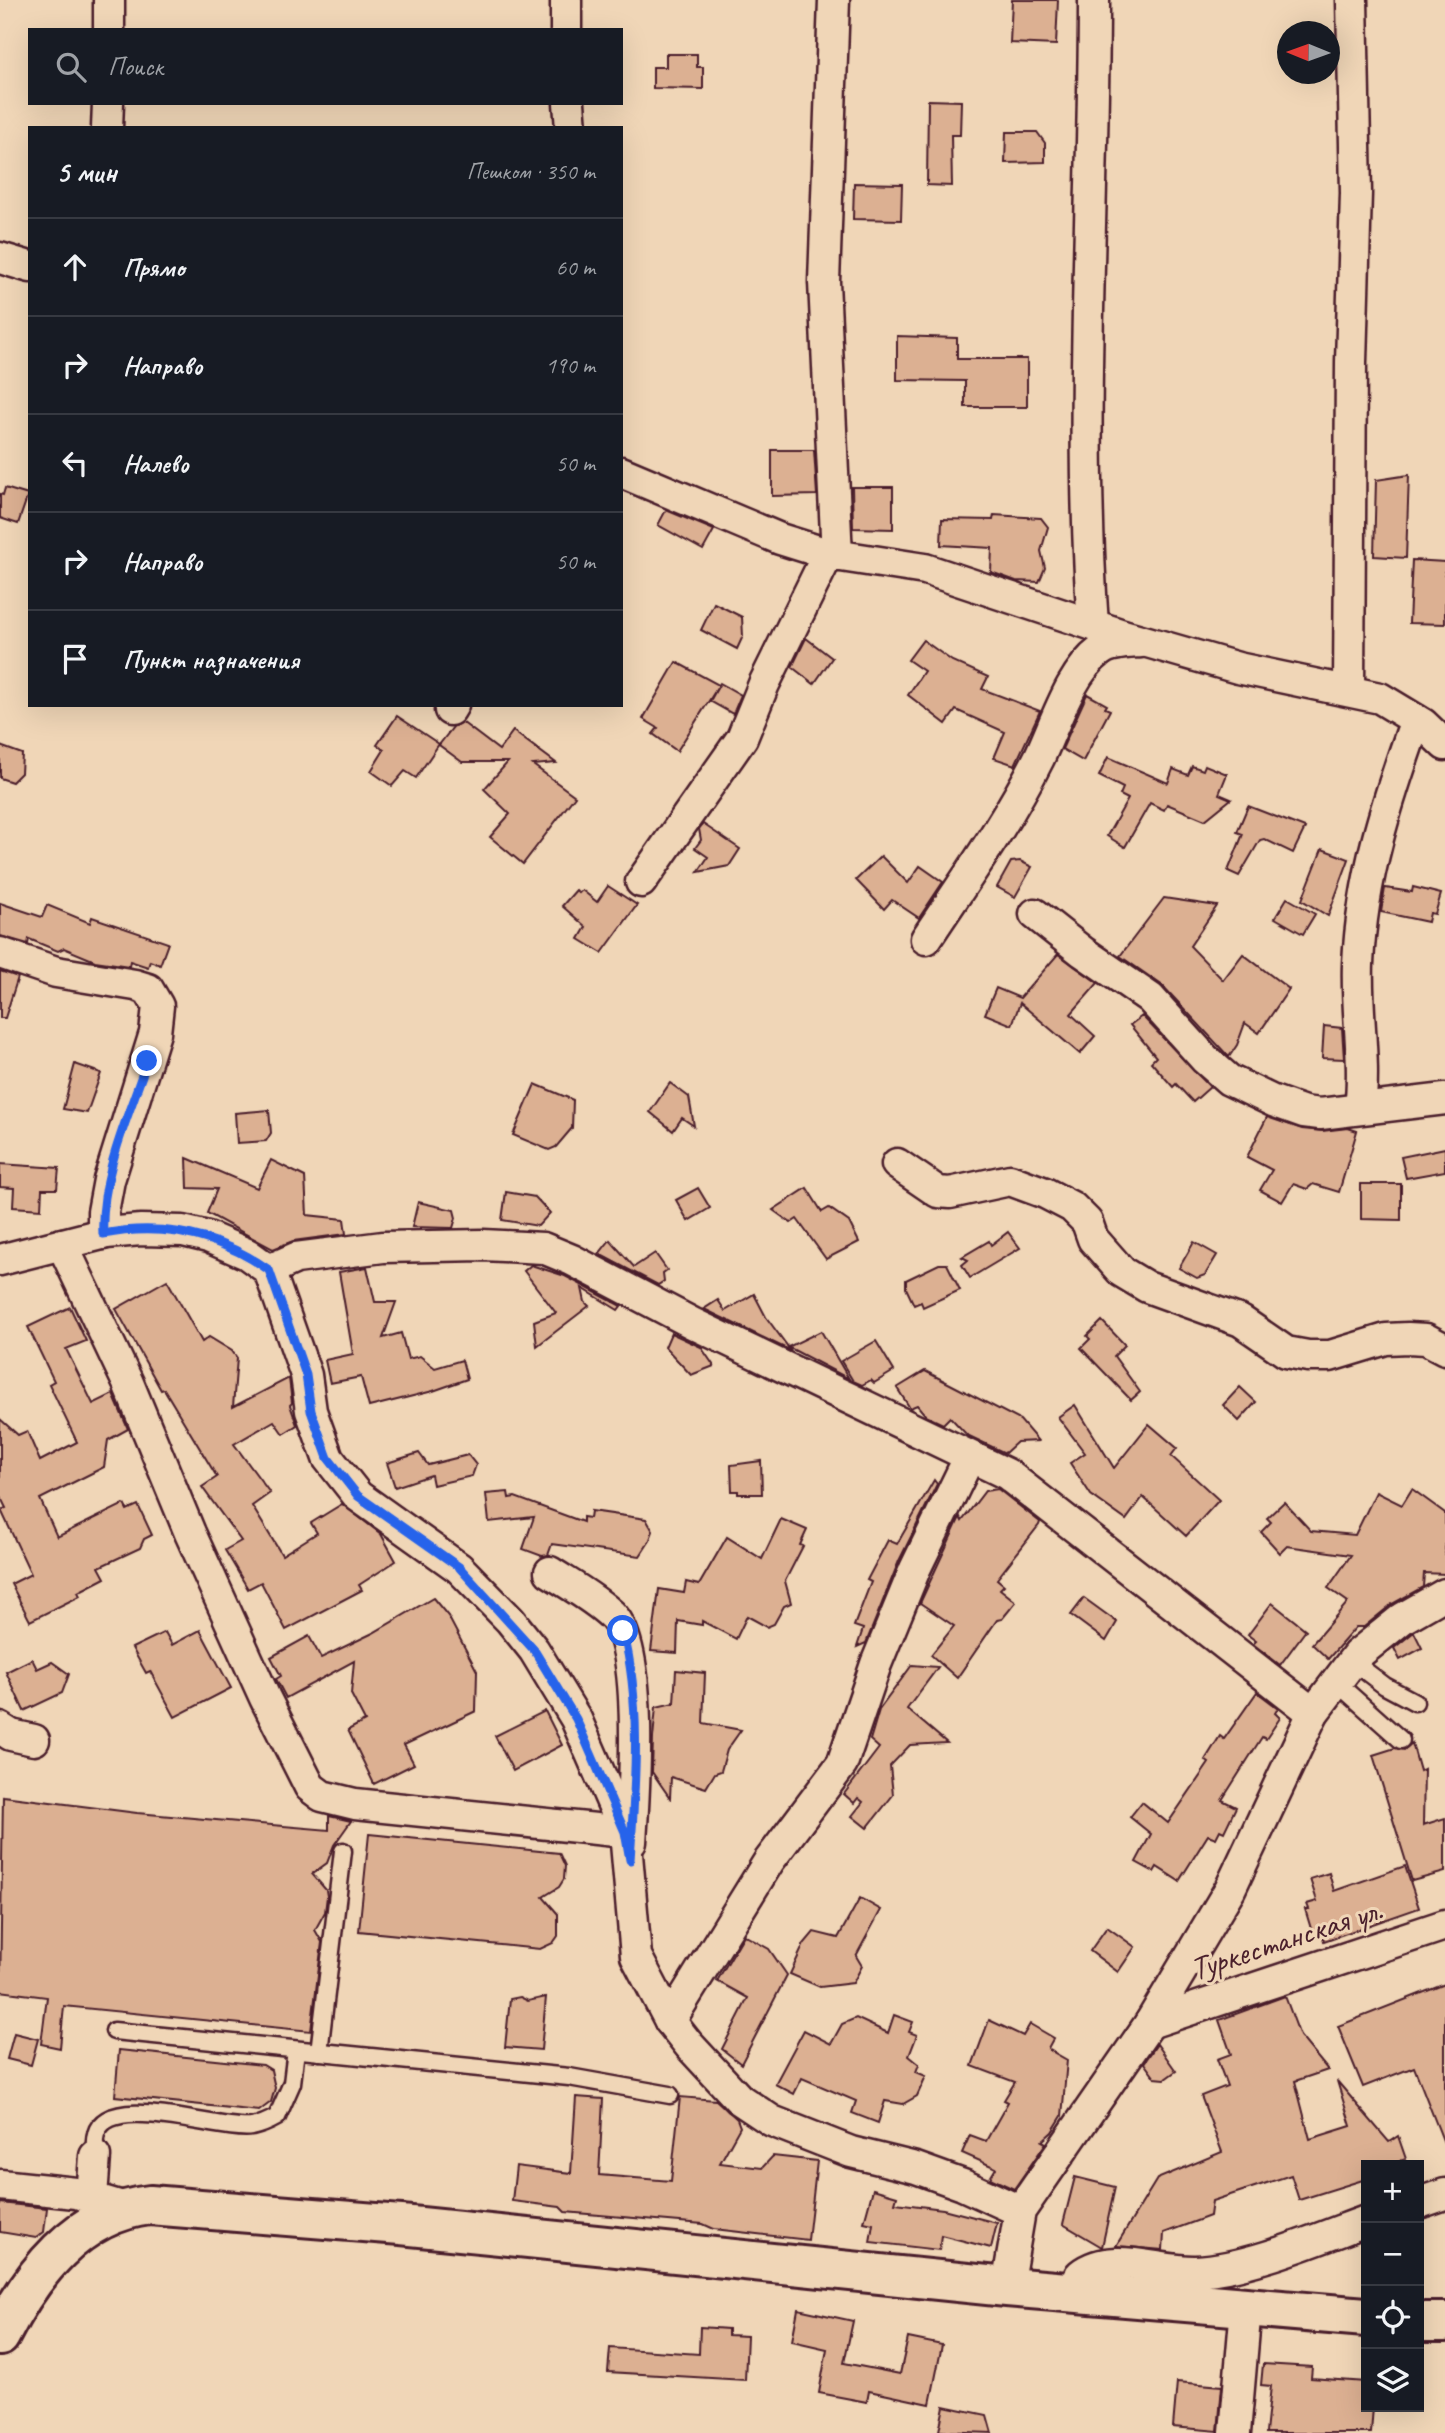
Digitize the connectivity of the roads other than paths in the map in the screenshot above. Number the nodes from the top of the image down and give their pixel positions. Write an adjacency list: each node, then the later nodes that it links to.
1 (109, 0): 6 (street)
2 (566, 0): 7 (street)
3 (834, 0): 15 (street)
4 (1094, 0): 16 (street)
5 (1352, 0): 18 (street)
6 (109, 28)
7 (566, 28)
8 (108, 105): 10 (street)
9 (569, 105): 11 (street)
10 (107, 126)
11 (571, 126)
12 (0, 258): 13 (street)
13 (28, 266)
14 (623, 473): 15 (street)
15 (832, 555): 16 (street); 21 (street)
16 (1093, 625): 17 (street)
17 (1145, 641): 18 (street); 23 (street)
18 (1349, 690): 19 (street)
19 (1416, 720): 20 (street); 26 (street)
20 (1445, 745)
21 (641, 882)
22 (1035, 914): 26 (street)
23 (926, 939)
24 (0, 953): 28 (street)
25 (1445, 1099): 26 (street)
26 (1360, 1108)
27 (897, 1164): 32 (street)
28 (103, 1234): 29 (street); 31 (street)
29 (62, 1244): 30 (street); 42 (street)
30 (0, 1260)
31 (269, 1270): 33 (street); 42 (street)
32 (1445, 1349)
33 (969, 1458): 38 (street); 45 (street)
34 (550, 1572): 42 (street)
35 (1445, 1594): 36 (street)
36 (1344, 1672): 37 (lane); 38 (street); 41 (lane)
37 (1415, 1702)
38 (1313, 1713): 46 (street)
39 (0, 1728): 40 (street)
40 (34, 1740)
41 (1401, 1740)
42 (627, 1846): 45 (street)
43 (343, 1851): 49 (lane)
44 (1445, 1925): 46 (street, Туркестанская ул.)
45 (670, 2021): 56 (street)
46 (1150, 2024): 56 (street)
47 (114, 2031): 48 (lane)
48 (296, 2050): 49 (lane); 51 (lane)
49 (319, 2052): 50 (lane)
50 (670, 2095)
51 (94, 2156): 55 (street)
52 (0, 2185): 55 (street)
53 (1445, 2194): 54 (street)
54 (1424, 2201)
55 (109, 2202): 58 (main road); 64 (main road)
56 (1020, 2211): 58 (street)
57 (1361, 2223): 59 (street)
58 (1007, 2287): 59 (main road)
59 (1075, 2293): 60 (main road)
60 (1246, 2307): 61 (main road); 65 (street)
61 (1361, 2317)
62 (1424, 2322): 63 (main road)
63 (1445, 2322)
64 (0, 2336)
65 (1236, 2433)

